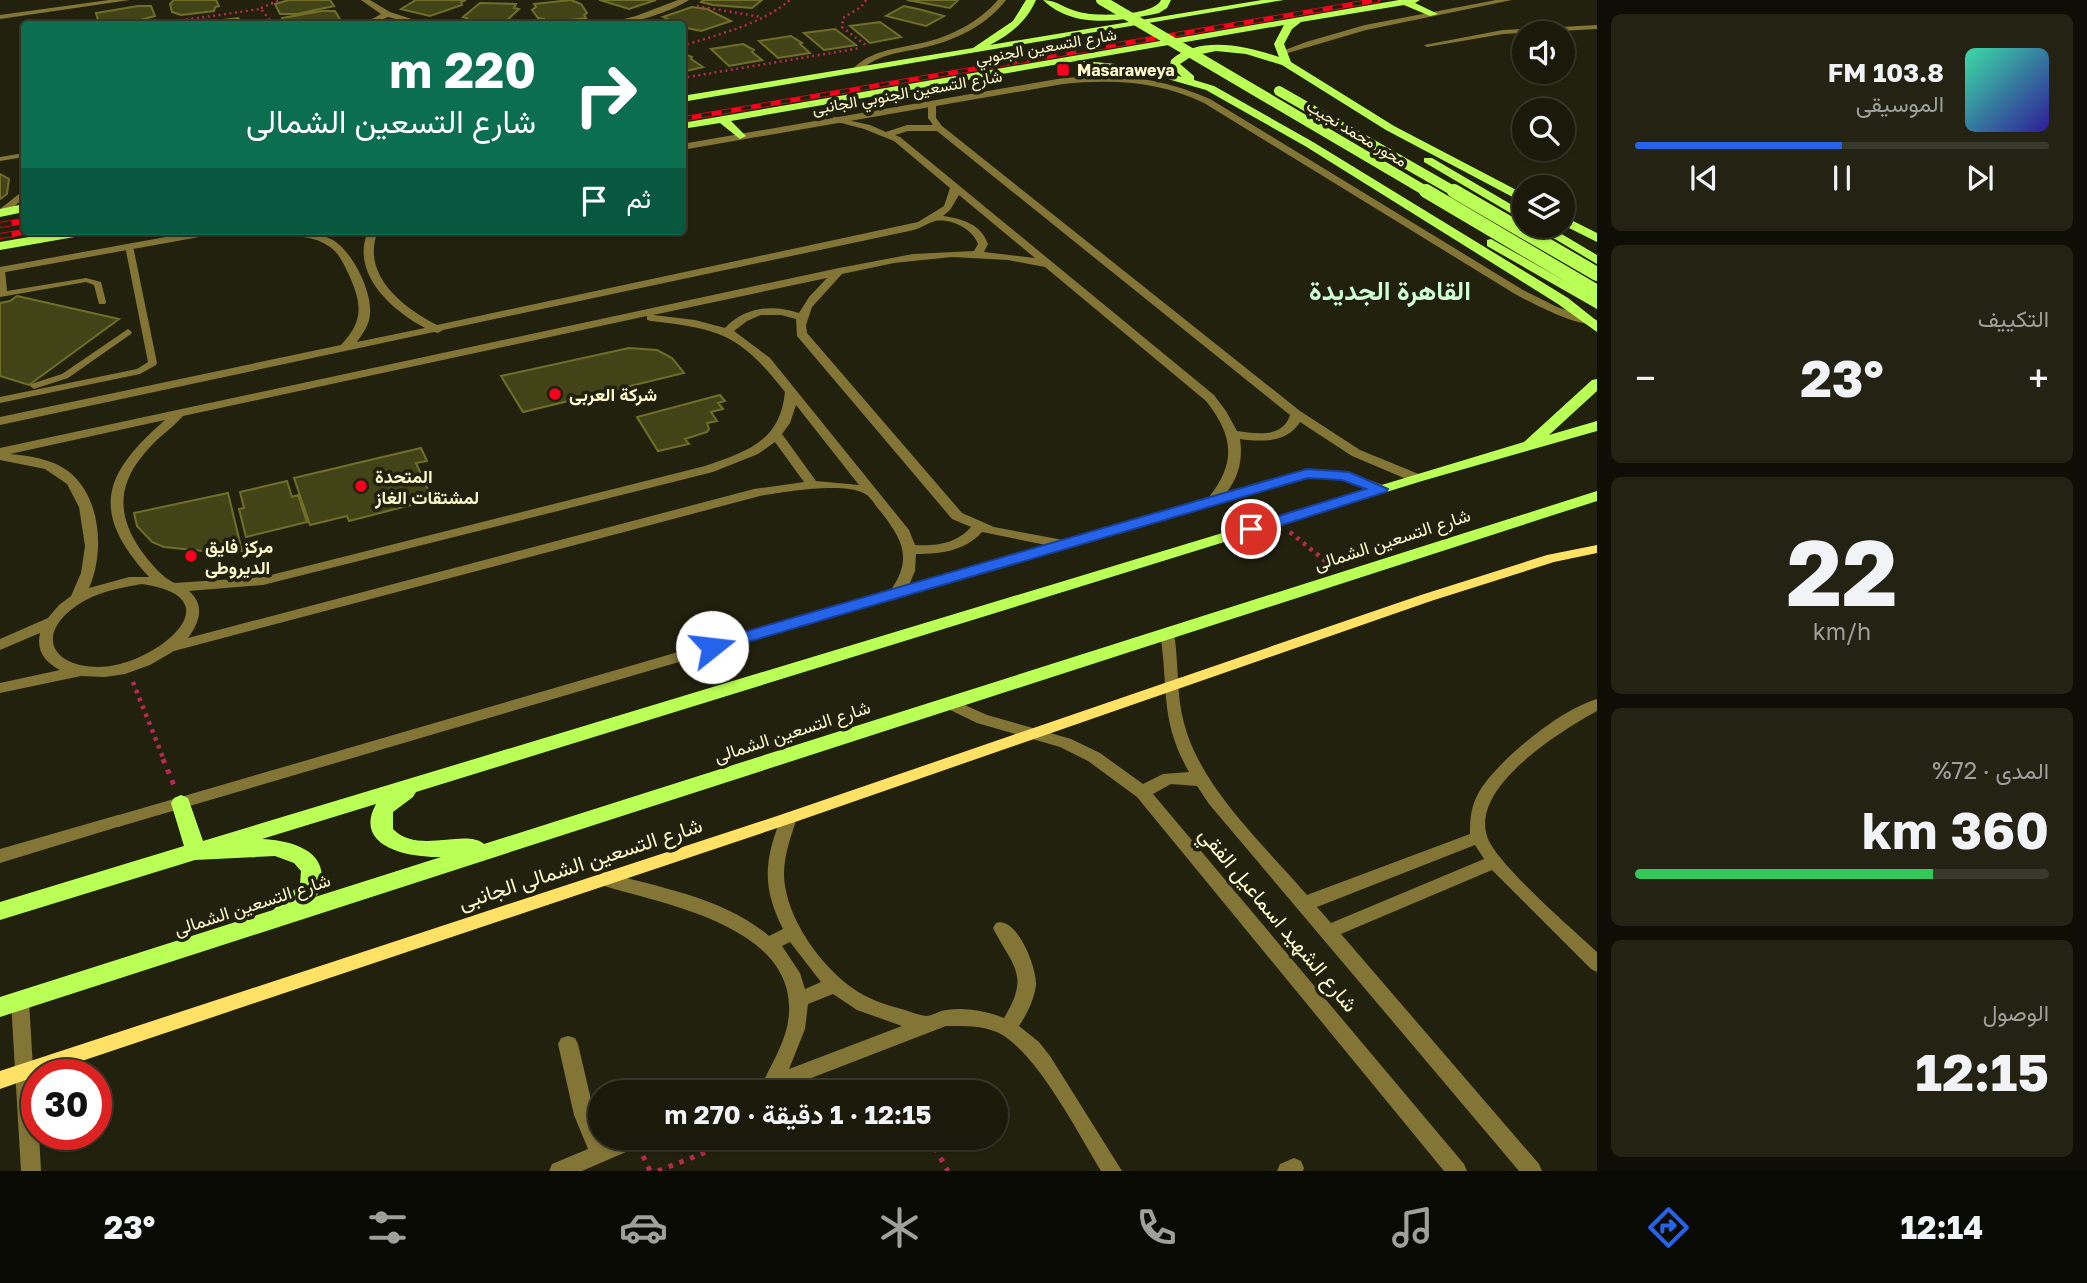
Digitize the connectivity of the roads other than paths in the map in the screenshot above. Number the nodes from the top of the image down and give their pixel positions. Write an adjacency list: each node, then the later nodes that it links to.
1 (123, 0): 13 (street)
2 (365, 0): 15 (street)
3 (1002, 0): 29 (street, شارع التسعين الجنوبي الجانبى)
4 (1031, 0): 26 (main road)
5 (1048, 0): 8 (main road)
6 (1101, 0): 66 (main road, محور محمد نجيب, bridge)
7 (1121, 0): 65 (main road, محور محمد نجيب, bridge)
8 (1166, 0)
9 (1279, 0): 26 (main road, شارع التسعين الجنوبي)
10 (1508, 0): 16 (street)
11 (1410, 1): 16 (main road); 19 (main road, شارع التسعين الجنوبي)
12 (682, 2): 22 (street)
13 (67, 4): 14 (street); 17 (street); 18 (street)
14 (0, 8)
15 (387, 14): 20 (street); 21 (street)
16 (1433, 14): 27 (street)
17 (0, 18): 23 (street)
18 (53, 18)
19 (1301, 19): 27 (main road); 28 (main road, شارع التسعين الجنوبي)
20 (373, 21)
21 (403, 21)
22 (618, 21)
23 (18, 23)
24 (1597, 27): 25 (lane)
25 (1427, 45)
26 (956, 55): 29 (main road, شارع التسعين الجنوبي)
27 (1284, 58): 30 (main road); 37 (main road)
28 (1039, 65): 30 (main road); 33 (main road, شارع التسعين الجنوبي)
29 (855, 71): 31 (main road, شارع التسعين الجنوبي)
30 (1197, 83): 40 (main road)
31 (686, 98)
32 (932, 104): 34 (street, شارع التسعين الجنوبي الجانبى); 36 (street); 72 (street, شارع التسعين الجنوبي الجانبى)
33 (723, 119): 35 (main road, شارع التسعين الجنوبي); 39 (main road)
34 (834, 120): 38 (street); 39 (street, شارع التسعين الجنوبي الجانبى)
35 (686, 125)
36 (940, 128): 38 (street); 83 (street)
37 (1390, 128): 45 (main road); 48 (main road)
38 (888, 134): 44 (street)
39 (740, 136): 41 (street, شارع التسعين الجنوبي الجانبى)
40 (1309, 145): 69 (main road); 72 (main road)
41 (686, 146)
42 (21, 156): 43 (lane)
43 (0, 159)
44 (955, 187): 50 (street); 62 (street)
45 (1512, 193)
46 (21, 196): 49 (street)
47 (21, 209): 49 (main road)
48 (1512, 210)
49 (1, 213)
50 (934, 218): 60 (street); 73 (street)
51 (1575, 226): 57 (main road)
52 (63, 235): 58 (main road)
53 (193, 235): 59 (street)
54 (322, 235): 76 (street)
55 (371, 235): 73 (street)
56 (1560, 238): 61 (main road)
57 (1597, 238)
58 (0, 246)
59 (129, 246): 63 (street); 80 (lane)
60 (978, 253): 62 (street); 64 (street)
61 (1591, 256)
62 (1047, 264): 88 (street)
63 (0, 270): 67 (lane)
64 (839, 271): 70 (street); 71 (street)
65 (1597, 274)
66 (1597, 292)
67 (1, 295): 68 (lane)
68 (102, 302)
69 (1597, 305)
70 (801, 317): 75 (street); 97 (street)
71 (628, 318): 75 (street); 82 (street)
72 (1596, 325)
73 (438, 330): 76 (street)
74 (128, 332): 80 (lane)
75 (727, 332): 78 (street)
76 (343, 349): 84 (street)
77 (1597, 383): 89 (main road)
78 (790, 391): 87 (street); 94 (street)
79 (0, 393): 80 (lane)
80 (13, 394): 81 (lane); 84 (lane)
81 (0, 400)
82 (180, 414): 90 (street); 101 (street)
83 (1296, 414): 88 (street); 91 (street)
84 (15, 418): 85 (street)
85 (0, 421)
86 (1597, 426): 89 (main road)
87 (776, 434): 92 (street); 101 (street)
88 (1233, 434): 96 (street)
89 (1526, 446): 91 (main road)
90 (0, 454): 103 (street)
91 (1416, 478): 93 (main road)
92 (812, 484): 94 (street); 107 (street)
93 (1381, 489): 96 (street); 114 (main road)
94 (870, 492): 99 (street)
95 (1597, 496): 105 (main road, شارع التسعين الشمالى)
96 (1214, 500): 98 (street)
97 (979, 527): 98 (street); 99 (street)
98 (1063, 544): 102 (street)
99 (909, 549): 102 (street)
100 (1597, 549): 109 (main road, شارع التسعين الشمالى الجانبى)
101 (169, 584): 103 (street); 107 (street)
102 (897, 592): 117 (street)
103 (76, 600): 104 (street)
104 (52, 622): 106 (street); 108 (street)
105 (1167, 633): 109 (street, شارع الشهيد اسماعيل الفقي); 111 (main road, شارع التسعين الشمالى)
106 (0, 645)
107 (171, 647): 108 (street)
108 (81, 672): 110 (street)
109 (1173, 684): 113 (main road, شارع التسعين الشمالى الجانبى); 115 (street, شارع الشهيد اسماعيل الفقي)
110 (0, 688)
111 (949, 703): 113 (street, شارع الشهيد اسماعيل الفقي); 120 (main road, شارع التسعين الشمالى)
112 (1597, 704): 119 (street)
113 (1035, 733): 116 (street, شارع الشهيد اسماعيل الفقي); 118 (main road, شارع التسعين الشمالى الجانبى)
114 (431, 779): 120 (main road); 121 (main road)
115 (1202, 781): 116 (street); 125 (street, شارع الشهيد اسماعيل الفقي)
116 (1143, 793): 152 (street, شارع الشهيد اسماعيل الفقي)
117 (181, 803): 121 (main road); 122 (street)
118 (789, 818): 124 (main road, شارع التسعين الشمالى الجانبى); 129 (street)
119 (1479, 837): 123 (street); 125 (street)
120 (499, 846): 127 (main road, شارع التسعين الشمالى)
121 (196, 852): 126 (main road); 127 (main road)
122 (0, 856)
123 (1495, 862): 130 (street); 132 (street)
124 (604, 879): 131 (street); 141 (main road, شارع التسعين الشمالى الجانبى)
125 (1304, 904): 130 (street, شارع الشهيد اسماعيل الفقي)
126 (0, 911)
127 (268, 921): 134 (main road, شارع التسعين الشمالى)
128 (1002, 928): 138 (street)
129 (794, 932): 131 (street); 133 (street)
130 (1328, 932): 153 (street, شارع الشهيد اسماعيل الفقي)
131 (769, 944): 135 (street)
132 (1597, 964)
133 (834, 985): 135 (street); 137 (street)
134 (20, 1000): 136 (main road, شارع التسعين الشمالى); 140 (street)
135 (798, 1000): 144 (street)
136 (0, 1007)
137 (926, 1024): 138 (street); 145 (street)
138 (1008, 1028): 151 (street)
139 (568, 1044): 148 (street)
140 (23, 1059)
141 (63, 1059)
142 (21, 1073): 143 (main road, شارع التسعين الشمالى الجانبى)
143 (0, 1080)
144 (774, 1080)
145 (782, 1080)
146 (30, 1150): 149 (street)
147 (604, 1150): 148 (street)
148 (599, 1152): 150 (street)
149 (31, 1171)
150 (559, 1171)
151 (1112, 1171)
152 (1457, 1171)
153 (1532, 1171)

